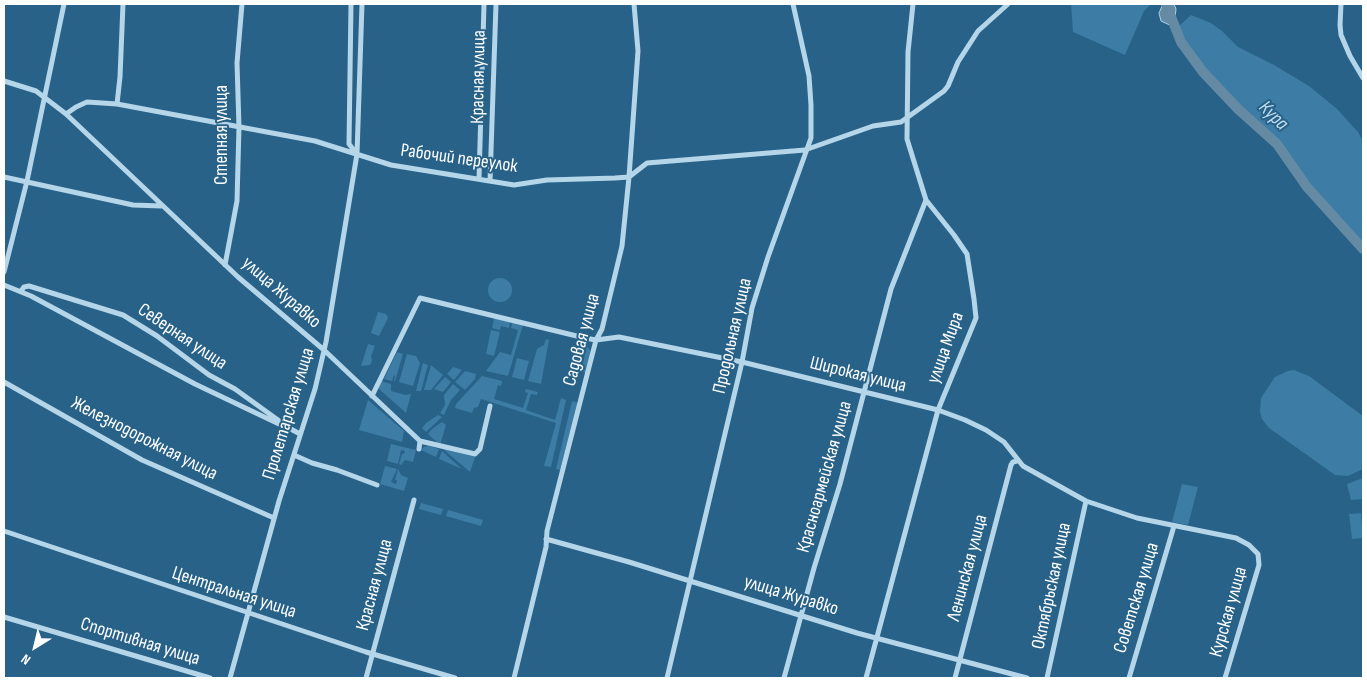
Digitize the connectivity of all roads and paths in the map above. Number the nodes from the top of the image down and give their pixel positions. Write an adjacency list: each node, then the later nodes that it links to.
1 (64, 4): 15 (street)
2 (123, 4): 16 (street)
3 (242, 4): 19 (street, Степная улица)
4 (351, 4): 21 (street, Пролетарская улица)
5 (362, 4): 21 (street, Пролетарская улица)
6 (484, 4): 24 (street, Красная улица)
7 (496, 4): 26 (street, Красная улица)
8 (634, 4): 23 (street, Садовая улица)
9 (793, 4): 20 (street, Продольная улица)
10 (914, 4): 18 (street, улица Мира)
11 (1008, 4): 18 (street)
12 (1341, 4): 13 (street)
13 (1363, 78)
14 (4, 81): 15 (street, улица Журавко)
15 (45, 98): 17 (street, улица Журавко); 25 (street)
16 (116, 104): 17 (street, Рабочий переулок); 19 (street, Рабочий переулок)
17 (66, 114): 28 (street, улица Журавко)
18 (908, 117): 20 (street); 27 (street, улица Мира)
19 (239, 127): 21 (street, Рабочий переулок); 29 (street, Степная улица)
20 (806, 150): 23 (street); 35 (street, Продольная улица)
21 (357, 154): 24 (street, Рабочий переулок); 34 (street, Пролетарская улица)
22 (4, 177): 25 (street)
23 (629, 177): 26 (street, Рабочий переулок); 33 (street, Садовая улица)
24 (479, 178): 26 (street, Рабочий переулок)
25 (27, 181): 28 (street); 30 (street)
26 (490, 181)
27 (926, 200): 37 (street, Красноармейская улица); 40 (street, улица Мира)
28 (162, 206): 29 (street, улица Журавко)
29 (225, 265): 34 (street, улица Журавко)
30 (4, 272)
31 (4, 285): 32 (street, Северная улица)
32 (21, 291): 41 (street, Северная улица); 41 (street, Северная улица)
33 (596, 340): 35 (street, Широкая улица); 38 (street, Широкая улица); 55 (street, Садовая улица)
34 (324, 350): 38 (street, улица Журавко); 42 (street, Пролетарская улица)
35 (742, 362): 37 (street, Широкая улица); 57 (street, Продольная улица)
36 (4, 382): 52 (street, Железнодорожная улица)
37 (865, 392): 40 (street, Широкая улица); 59 (street, Красноармейская улица)
38 (372, 396): 43 (street, улица Журавко)
39 (490, 406): 43 (street)
40 (938, 410): 45 (street, Широкая улица); 61 (street, улица Мира)
41 (289, 428): 42 (street, Северная улица)
42 (300, 434): 46 (street, Пролетарская улица)
43 (422, 442): 44 (street)
44 (419, 450)
45 (1012, 453): 47 (street, Широкая улица); 48 (street, Ленинская улица)
46 (294, 455): 49 (street); 52 (street, Пролетарская улица)
47 (1017, 461): 48 (street); 51 (street, Широкая улица)
48 (1011, 465): 63 (street, Ленинская улица)
49 (377, 485)
50 (414, 500): 62 (street, Красная улица)
51 (1086, 501): 53 (street, Широкая улица); 74 (street, Октябрьская улица)
52 (274, 518): 58 (street, Пролетарская улица)
53 (1174, 526): 56 (street, Широкая улица); 75 (street, Советская улица)
54 (4, 531): 58 (street, Центральная улица)
55 (546, 539): 57 (street, улица Журавко); 68 (street, Садовая улица)
56 (1258, 554): 76 (street, Курская улица)
57 (690, 581): 59 (street, улица Журавко); 69 (street, Продольная улица)
58 (248, 613): 62 (street, Центральная улица); 65 (street, Пролетарская улица)
59 (801, 615): 61 (street, улица Журавко); 70 (street, Красноармейская улица)
60 (4, 617): 64 (street, Спортивная улица)
61 (877, 638): 63 (street, улица Журавко); 71 (street, улица Мира)
62 (372, 654): 66 (street, Красная улица); 67 (street, Центральная улица)
63 (960, 660): 72 (street, Ленинская улица); 73 (street, улица Журавко)
64 (210, 678)
65 (230, 678)
66 (366, 678)
67 (455, 678)
68 (514, 678)
69 (667, 678)
70 (784, 678)
71 (866, 678)
72 (955, 678)
73 (1027, 678)
74 (1047, 678)
75 (1129, 678)
76 (1225, 678)

